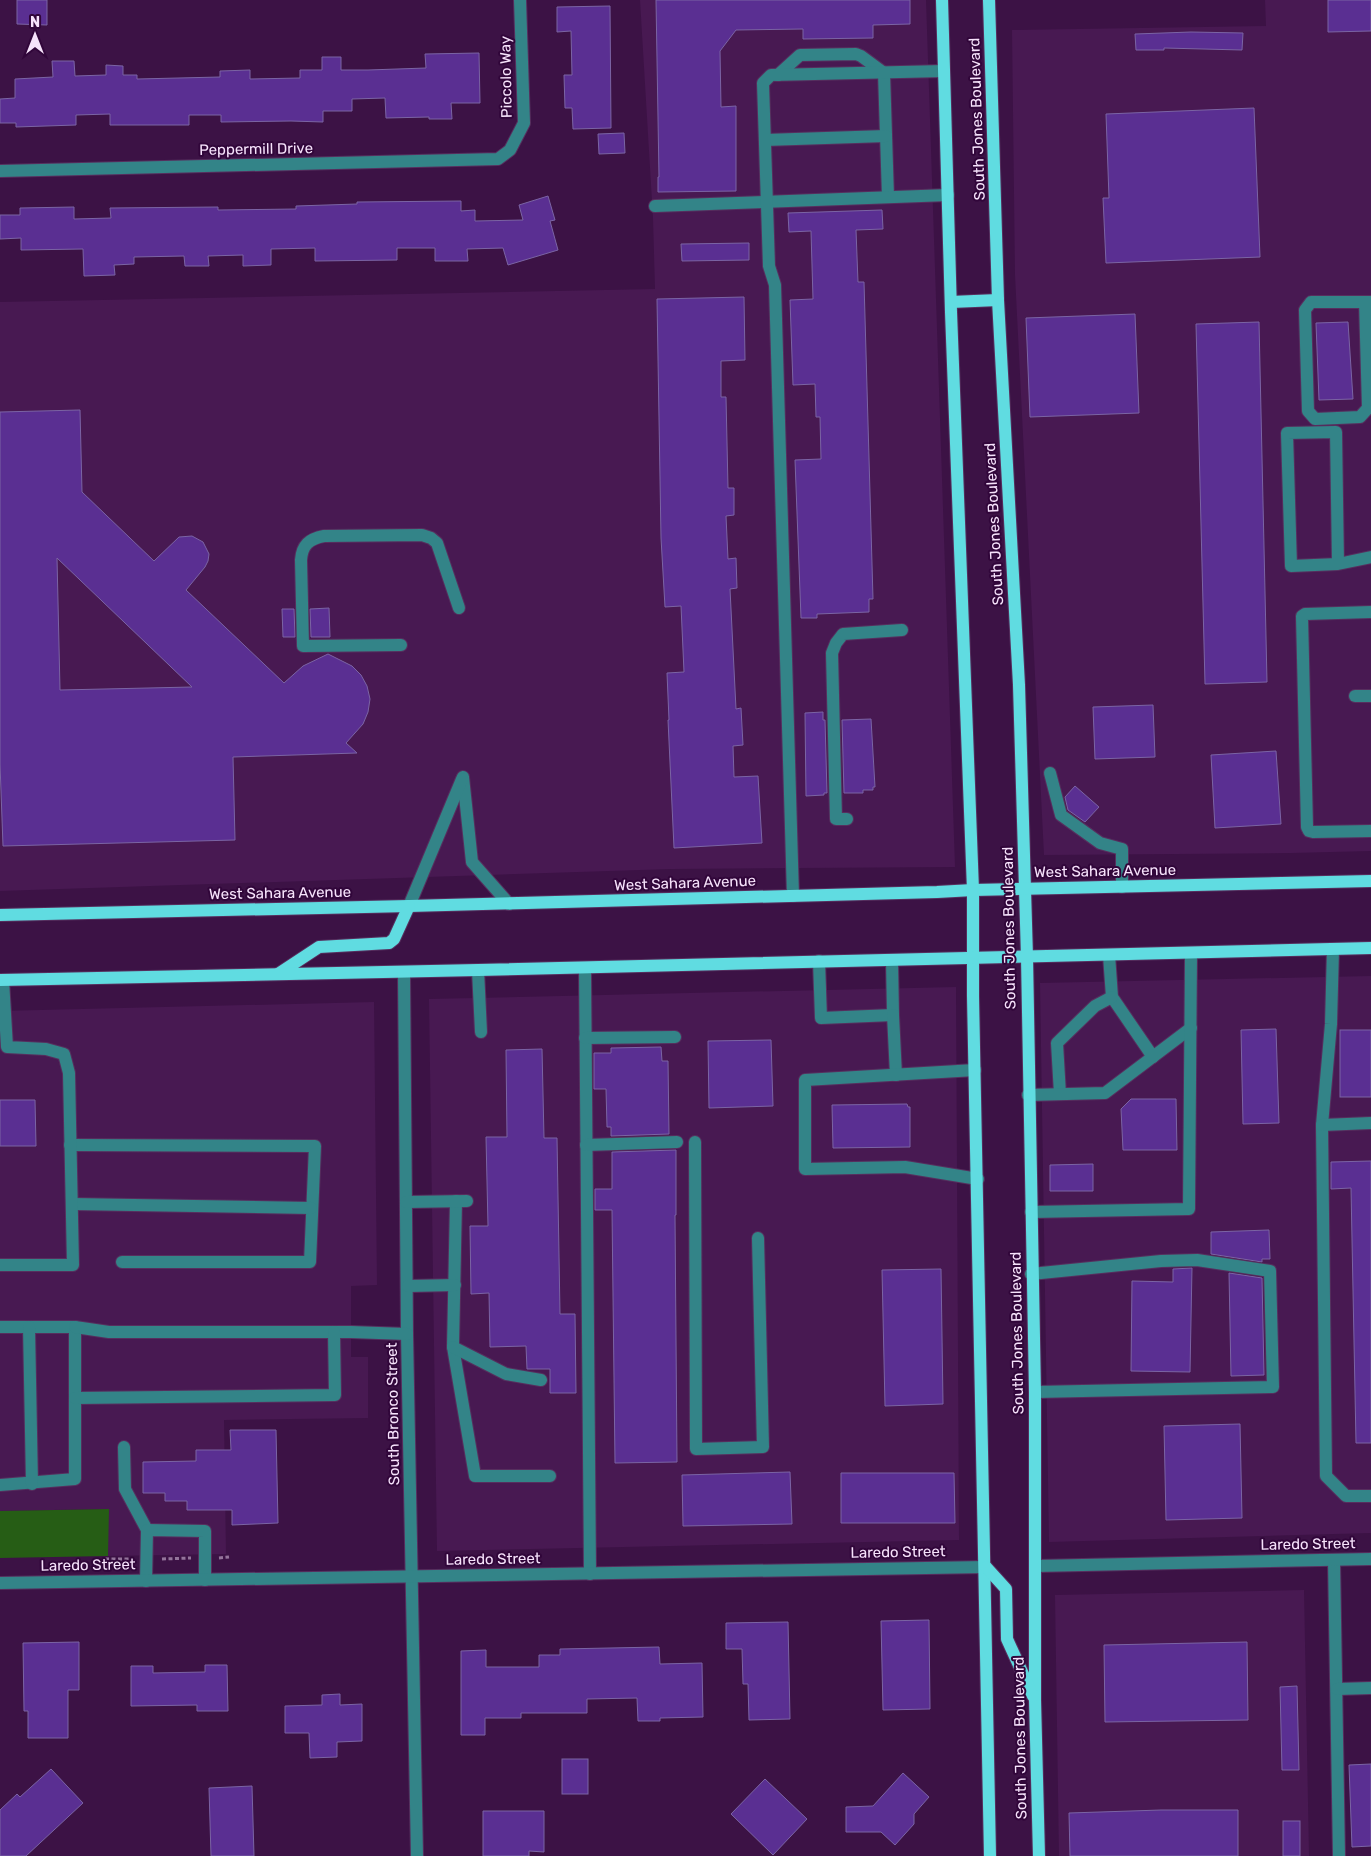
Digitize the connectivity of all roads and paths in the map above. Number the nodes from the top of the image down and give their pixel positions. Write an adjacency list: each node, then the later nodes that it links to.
1 (520, 0): 9 (street, Piccolo Way)
2 (942, 0): 4 (main road, South Jones Boulevard)
3 (989, 0): 15 (main road, South Jones Boulevard)
4 (944, 71): 5 (street); 11 (main road, South Jones Boulevard)
5 (884, 73): 6 (street); 6 (street); 7 (street)
6 (778, 75): 8 (street)
7 (886, 136): 8 (street); 12 (street)
8 (765, 140): 13 (street)
9 (510, 150): 10 (street, Peppermill Drive)
10 (0, 171)
11 (948, 195): 12 (street); 16 (main road, South Jones Boulevard)
12 (888, 198): 13 (street)
13 (767, 202): 14 (street); 33 (street)
14 (655, 206)
15 (998, 300): 16 (main road); 32 (main road, South Jones Boulevard)
16 (951, 302): 31 (main road, South Jones Boulevard)
17 (1368, 302): 17 (street)
18 (1371, 557): 19 (street)
19 (1338, 564): 19 (street)
20 (459, 608): 23 (street)
21 (1371, 612): 28 (street)
22 (902, 630): 27 (street)
23 (401, 645)
24 (1355, 696): 25 (street)
25 (1371, 696)
26 (1050, 773): 30 (street)
27 (847, 819)
28 (1371, 831)
29 (1371, 881): 30 (main road, West Sahara Avenue)
30 (1122, 887): 32 (main road, West Sahara Avenue)
31 (973, 890): 32 (main road, West Sahara Avenue); 33 (main road, West Sahara Avenue); 41 (main road, South Jones Boulevard)
32 (1025, 890): 42 (main road, South Jones Boulevard)
33 (793, 896): 34 (main road, West Sahara Avenue)
34 (509, 904): 35 (main road, West Sahara Avenue); 35 (street)
35 (409, 906): 36 (main road, West Sahara Avenue); 48 (main road)
36 (0, 915)
37 (1371, 948): 38 (main road)
38 (1333, 949): 39 (main road); 63 (street)
39 (1191, 952): 40 (main road); 52 (street)
40 (1109, 954): 42 (main road); 50 (street)
41 (973, 957): 42 (main road); 43 (main road); 58 (main road, South Jones Boulevard)
42 (1027, 957): 61 (main road, South Jones Boulevard)
43 (892, 960): 44 (main road); 51 (street)
44 (819, 961): 45 (main road); 51 (street)
45 (585, 968): 46 (main road); 55 (street)
46 (478, 970): 47 (main road); 53 (street)
47 (404, 972): 48 (main road); 69 (street, South Bronco Street)
48 (278, 974): 49 (main road)
49 (2, 980): 56 (street)
50 (1112, 997): 57 (street); 60 (street)
51 (893, 1015): 59 (street)
52 (1191, 1028): 57 (street); 72 (street)
53 (481, 1032)
54 (675, 1037): 55 (street)
55 (585, 1038): 67 (street)
56 (4, 1047): 66 (street)
57 (1153, 1057): 60 (street)
58 (975, 1070): 59 (street); 68 (main road, South Jones Boulevard)
59 (896, 1075): 68 (street)
60 (1060, 1094): 61 (street)
61 (1028, 1095): 72 (main road, South Jones Boulevard)
62 (1371, 1123): 63 (street)
63 (1322, 1125): 92 (street)
64 (677, 1142): 67 (street)
65 (695, 1142): 73 (street)
66 (70, 1145): 70 (street); 71 (street)
67 (586, 1145): 102 (street)
68 (978, 1178): 101 (main road, South Jones Boulevard)
69 (406, 1202): 77 (street); 78 (street, South Bronco Street)
70 (72, 1204): 71 (street); 75 (street)
71 (311, 1208): 74 (street)
72 (1032, 1212): 76 (main road, South Jones Boulevard)
73 (758, 1238)
74 (122, 1262)
75 (0, 1265)
76 (1032, 1274): 86 (main road, South Jones Boulevard); 86 (street)
77 (455, 1285): 78 (street); 84 (street)
78 (408, 1286): 83 (street, South Bronco Street)
79 (29, 1327): 80 (street); 81 (street); 90 (street)
80 (75, 1327): 82 (street); 87 (street)
81 (0, 1328)
82 (334, 1332): 83 (street); 87 (street)
83 (407, 1334): 103 (street, South Bronco Street)
84 (454, 1348): 85 (street); 89 (street)
85 (540, 1380)
86 (1034, 1392): 100 (main road, South Jones Boulevard)
87 (75, 1398): 90 (street)
88 (124, 1447): 93 (street)
89 (550, 1476)
90 (32, 1484): 91 (street)
91 (0, 1485)
92 (1371, 1496)
93 (147, 1530): 95 (street); 96 (street)
94 (229, 1557): 95 (path)
95 (205, 1558): 96 (path); 104 (street)
96 (146, 1559): 98 (path); 105 (street)
97 (1371, 1559): 99 (street, Laredo Street)
98 (105, 1560)
99 (1334, 1560): 100 (street, Laredo Street); 108 (street)
100 (1035, 1566): 109 (main road, South Jones Boulevard)
101 (986, 1567): 102 (street, Laredo Street); 109 (main road); 111 (main road, South Jones Boulevard)
102 (590, 1574): 103 (street, Laredo Street)
103 (412, 1577): 104 (street, Laredo Street); 110 (street, South Bronco Street)
104 (205, 1580): 105 (street, Laredo Street)
105 (146, 1581): 106 (street, Laredo Street)
106 (0, 1583)
107 (1371, 1688): 108 (street)
108 (1336, 1689): 113 (street)
109 (1035, 1700): 112 (main road, South Jones Boulevard)
110 (417, 1856)
111 (990, 1856)
112 (1039, 1856)
113 (1339, 1856)

